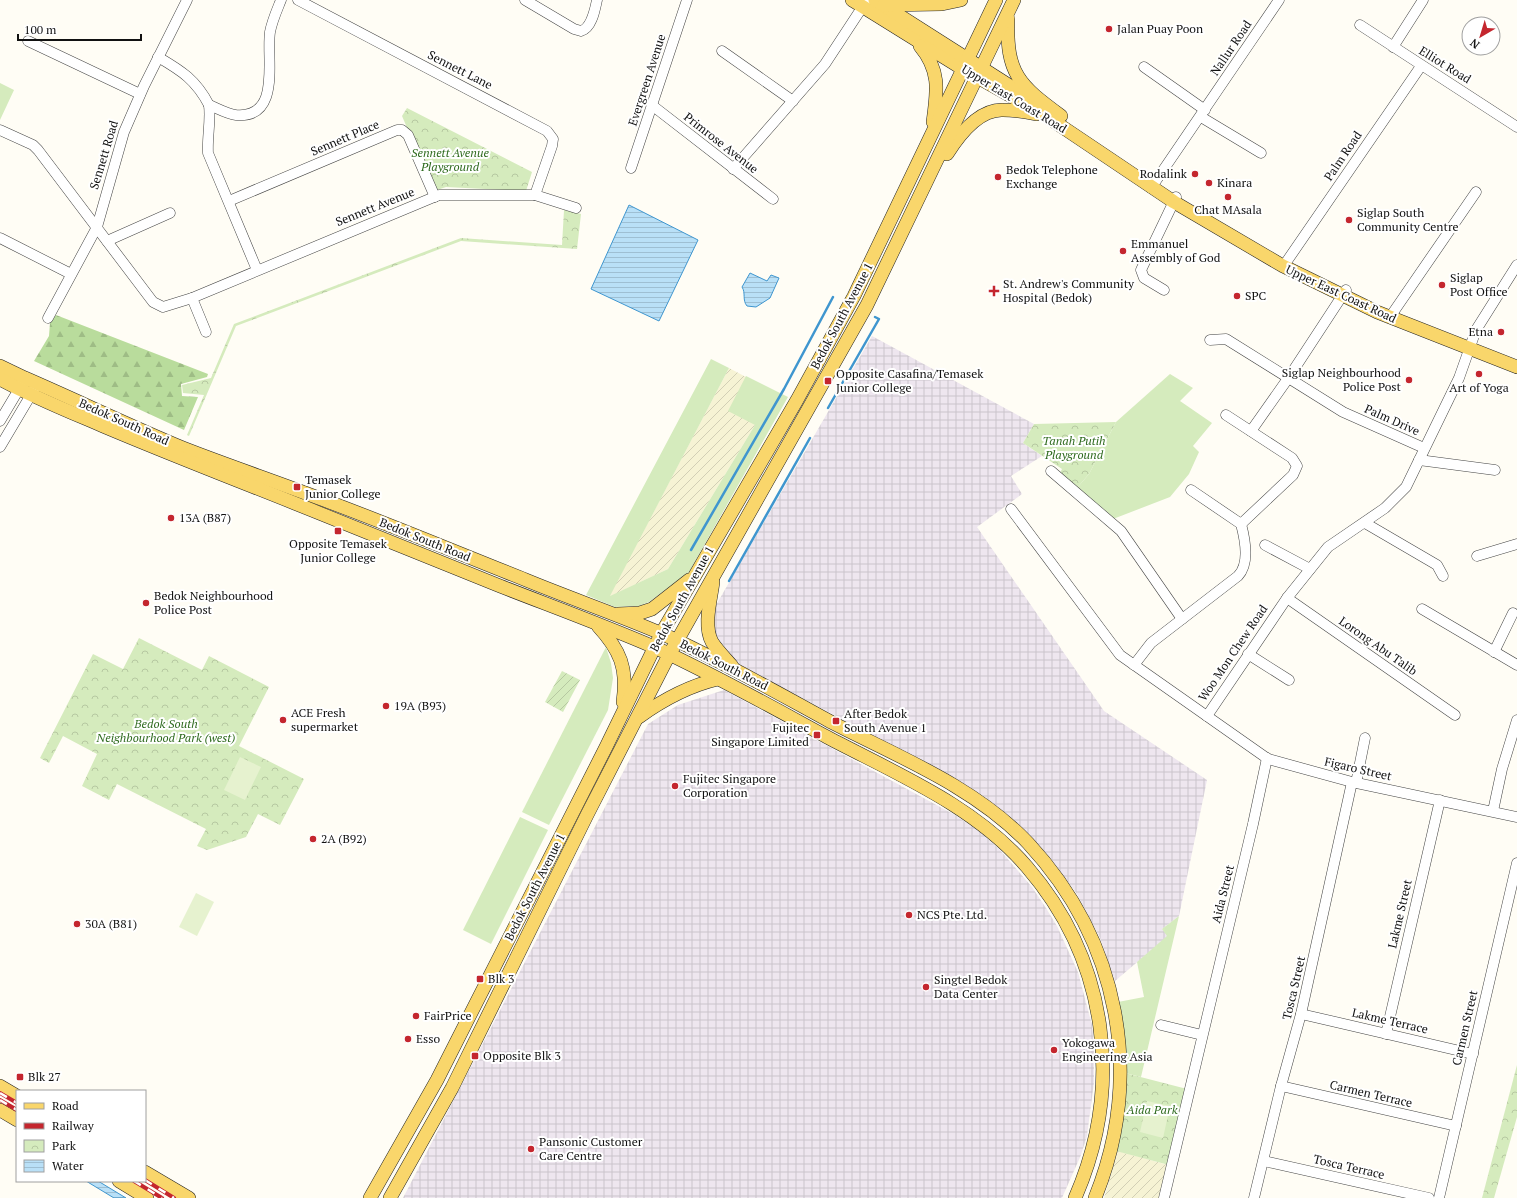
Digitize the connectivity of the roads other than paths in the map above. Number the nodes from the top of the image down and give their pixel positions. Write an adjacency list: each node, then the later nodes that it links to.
1 (187, 0): 20 (street, Sennett Road)
2 (281, 0): 27 (street)
3 (298, 0): 42 (street, Sennett Lane)
4 (525, 0): 5 (street)
5 (597, 0)
6 (687, 0): 28 (street, Evergreen Avenue)
7 (961, 0): 13 (main road)
8 (996, 0): 21 (main road, Bedok South Avenue 1)
9 (1014, 0): 14 (main road, Bedok South Avenue 1)
10 (1279, 0): 30 (street, Nallur Road)
11 (1423, 0): 18 (street)
12 (860, 2): 16 (main road, Upper East Coast Road); 26 (street)
13 (880, 3): 21 (main road, Upper East Coast Road)
14 (1008, 13): 24 (main road, Bedok South Avenue 1); 31 (main road)
15 (1360, 25): 18 (street, Elliot Road)
16 (914, 38): 21 (main road, Upper East Coast Road); 34 (main road)
17 (28, 41): 25 (street)
18 (1393, 47): 22 (street, Elliot Road)
19 (722, 50): 26 (street)
20 (158, 57): 25 (street, Sennett Road); 27 (street)
21 (966, 64): 24 (main road, Upper East Coast Road); 34 (main road, Bedok South Avenue 1)
22 (1421, 66): 32 (street, Elliot Road); 52 (street, Palm Road)
23 (1144, 67): 30 (street)
24 (980, 72): 29 (main road, Upper East Coast Road); 31 (main road, Upper East Coast Road); 41 (main road, Bedok South Avenue 1)
25 (140, 94): 49 (street, Sennett Road)
26 (793, 101): 38 (street)
27 (209, 105): 46 (street)
28 (653, 106): 37 (street, Evergreen Avenue); 38 (street, Primrose Avenue)
29 (1043, 114): 35 (main road, Upper East Coast Road); 41 (main road)
30 (1203, 114): 36 (street); 39 (street, Nallur Road)
31 (1070, 124): 35 (main road, Upper East Coast Road)
32 (1517, 127)
33 (0, 130): 49 (street, Sennett Avenue)
34 (932, 132): 89 (main road, Bedok South Avenue 1)
35 (1097, 147): 39 (main road, Upper East Coast Road)
36 (1261, 153)
37 (631, 168)
38 (733, 169): 44 (street, Primrose Avenue)
39 (1153, 185): 45 (main road, Upper East Coast Road)
40 (1476, 192): 59 (street)
41 (920, 194): 88 (main road, Bedok South Avenue 1)
42 (535, 195): 43 (street, Sennett Avenue); 47 (street, Sennett Avenue)
43 (435, 197): 46 (street, Sennett Place); 54 (street, Sennett Avenue)
44 (773, 199)
45 (1175, 200): 52 (main road, Upper East Coast Road); 56 (street); 57 (main road, Upper East Coast Road)
46 (229, 201): 54 (street)
47 (576, 208)
48 (170, 213): 51 (street)
49 (96, 227): 51 (street, Sennett Avenue); 55 (street, Sennett Road)
50 (0, 238): 55 (street)
51 (107, 241): 58 (street, Sennett Avenue)
52 (1287, 261): 57 (main road, Upper East Coast Road)
53 (1517, 265): 63 (street, Woo Mon Chew Road)
54 (257, 270): 58 (street, Sennett Avenue)
55 (71, 274): 60 (street, Sennett Road)
56 (1164, 290)
57 (1344, 292): 59 (main road, Upper East Coast Road); 67 (street)
58 (192, 298): 61 (street)
59 (1392, 315): 63 (main road, Upper East Coast Road)
60 (48, 318)
61 (206, 332)
62 (1210, 340): 67 (street, Palm Drive)
63 (1471, 345): 64 (main road, Upper East Coast Road); 66 (main road, Upper East Coast Road); 76 (street, Woo Mon Chew Road)
64 (1517, 360)
65 (0, 366): 69 (main road, Bedok South Road)
66 (1517, 367)
67 (1289, 377): 73 (street); 76 (street, Palm Drive)
68 (0, 379): 69 (main road, Bedok South Road)
69 (22, 384): 70 (main road, Bedok South Road); 72 (street)
70 (34, 389): 74 (main road, Bedok South Road); 75 (street)
71 (1226, 415): 73 (street)
72 (0, 421)
73 (1251, 431): 83 (street)
74 (151, 440): 94 (main road, Bedok South Road); 96 (main road, Bedok South Road)
75 (0, 447)
76 (1424, 448): 77 (street, Woo Mon Chew Road)
77 (1419, 460): 78 (street); 82 (street, Woo Mon Chew Road)
78 (1494, 470)
79 (1051, 471): 95 (street)
80 (1191, 490): 83 (street)
81 (1011, 509): 103 (street, Woo Mon Chew Road)
82 (1366, 523): 87 (street, Woo Mon Chew Road); 90 (street)
83 (1242, 524): 95 (street)
84 (1517, 544): 86 (street)
85 (1265, 545): 87 (street)
86 (1477, 556)
87 (1310, 569): 91 (street, Woo Mon Chew Road)
88 (714, 574): 98 (main road, Bedok South Avenue 1); 105 (main road)
89 (695, 575): 94 (main road); 97 (main road, Bedok South Avenue 1)
90 (1443, 576)
91 (1287, 598): 101 (street, Woo Mon Chew Road); 108 (street, Lorong Abu Talib)
92 (1422, 609): 100 (street)
93 (1513, 613): 100 (street)
94 (613, 614): 97 (main road, Bedok South Road)
95 (1182, 619): 103 (street)
96 (595, 623): 99 (main road, Bedok South Road); 109 (main road)
97 (661, 634): 98 (main road, Bedok South Road); 99 (main road, Bedok South Avenue 1)
98 (677, 641): 102 (main road, Bedok South Avenue 1); 105 (main road, Bedok South Road)
99 (654, 648): 102 (main road, Bedok South Road); 109 (main road, Bedok South Avenue 1)
100 (1494, 652): 104 (street)
101 (1248, 654): 107 (street); 110 (street, Woo Mon Chew Road)
102 (669, 655): 106 (main road, Bedok South Road); 111 (main road, Bedok South Avenue 1)
103 (1134, 665): 110 (street, Woo Mon Chew Road)
104 (1517, 665)
105 (735, 670): 139 (main road, Bedok South Road)
106 (718, 679): 111 (main road); 138 (main road, Bedok South Road)
107 (1289, 680)
108 (1455, 715)
109 (621, 716): 136 (main road, Bedok South Avenue 1)
110 (1207, 716): 114 (street, Figaro Street)
111 (636, 720): 137 (main road, Bedok South Avenue 1)
112 (1517, 720): 117 (street)
113 (1365, 738): 115 (street, Tosca Street)
114 (1267, 758): 115 (street, Figaro Street); 123 (street, Aida Street)
115 (1354, 782): 116 (street, Figaro Street); 120 (street, Tosca Street)
116 (1440, 800): 117 (street, Figaro Street); 122 (street, Lakme Street)
117 (1493, 811): 118 (street, Figaro Street)
118 (1517, 817)
119 (1517, 863): 124 (street, Carmen Street)
120 (1302, 1014): 122 (street, Lakme Terrace); 126 (street, Tosca Street)
121 (1161, 1025): 123 (street)
122 (1386, 1034): 124 (street, Lakme Terrace)
123 (1202, 1035): 140 (street, Aida Street)
124 (1473, 1054): 130 (street, Carmen Street)
125 (0, 1086): 127 (main road)
126 (1281, 1086): 130 (street, Carmen Terrace); 131 (street, Tosca Street)
127 (16, 1095)
128 (0, 1110): 129 (main road)
129 (16, 1119)
130 (1456, 1126): 143 (street, Carmen Street)
131 (1264, 1161): 141 (street, Tosca Street); 142 (street, Tosca Terrace)
132 (146, 1173): 135 (main road)
133 (121, 1182): 134 (main road)
134 (147, 1198)
135 (190, 1198)
136 (370, 1198)
137 (390, 1198)
138 (1075, 1198)
139 (1095, 1198)
140 (1164, 1198)
141 (1254, 1198)
142 (1429, 1198)
143 (1439, 1198)

